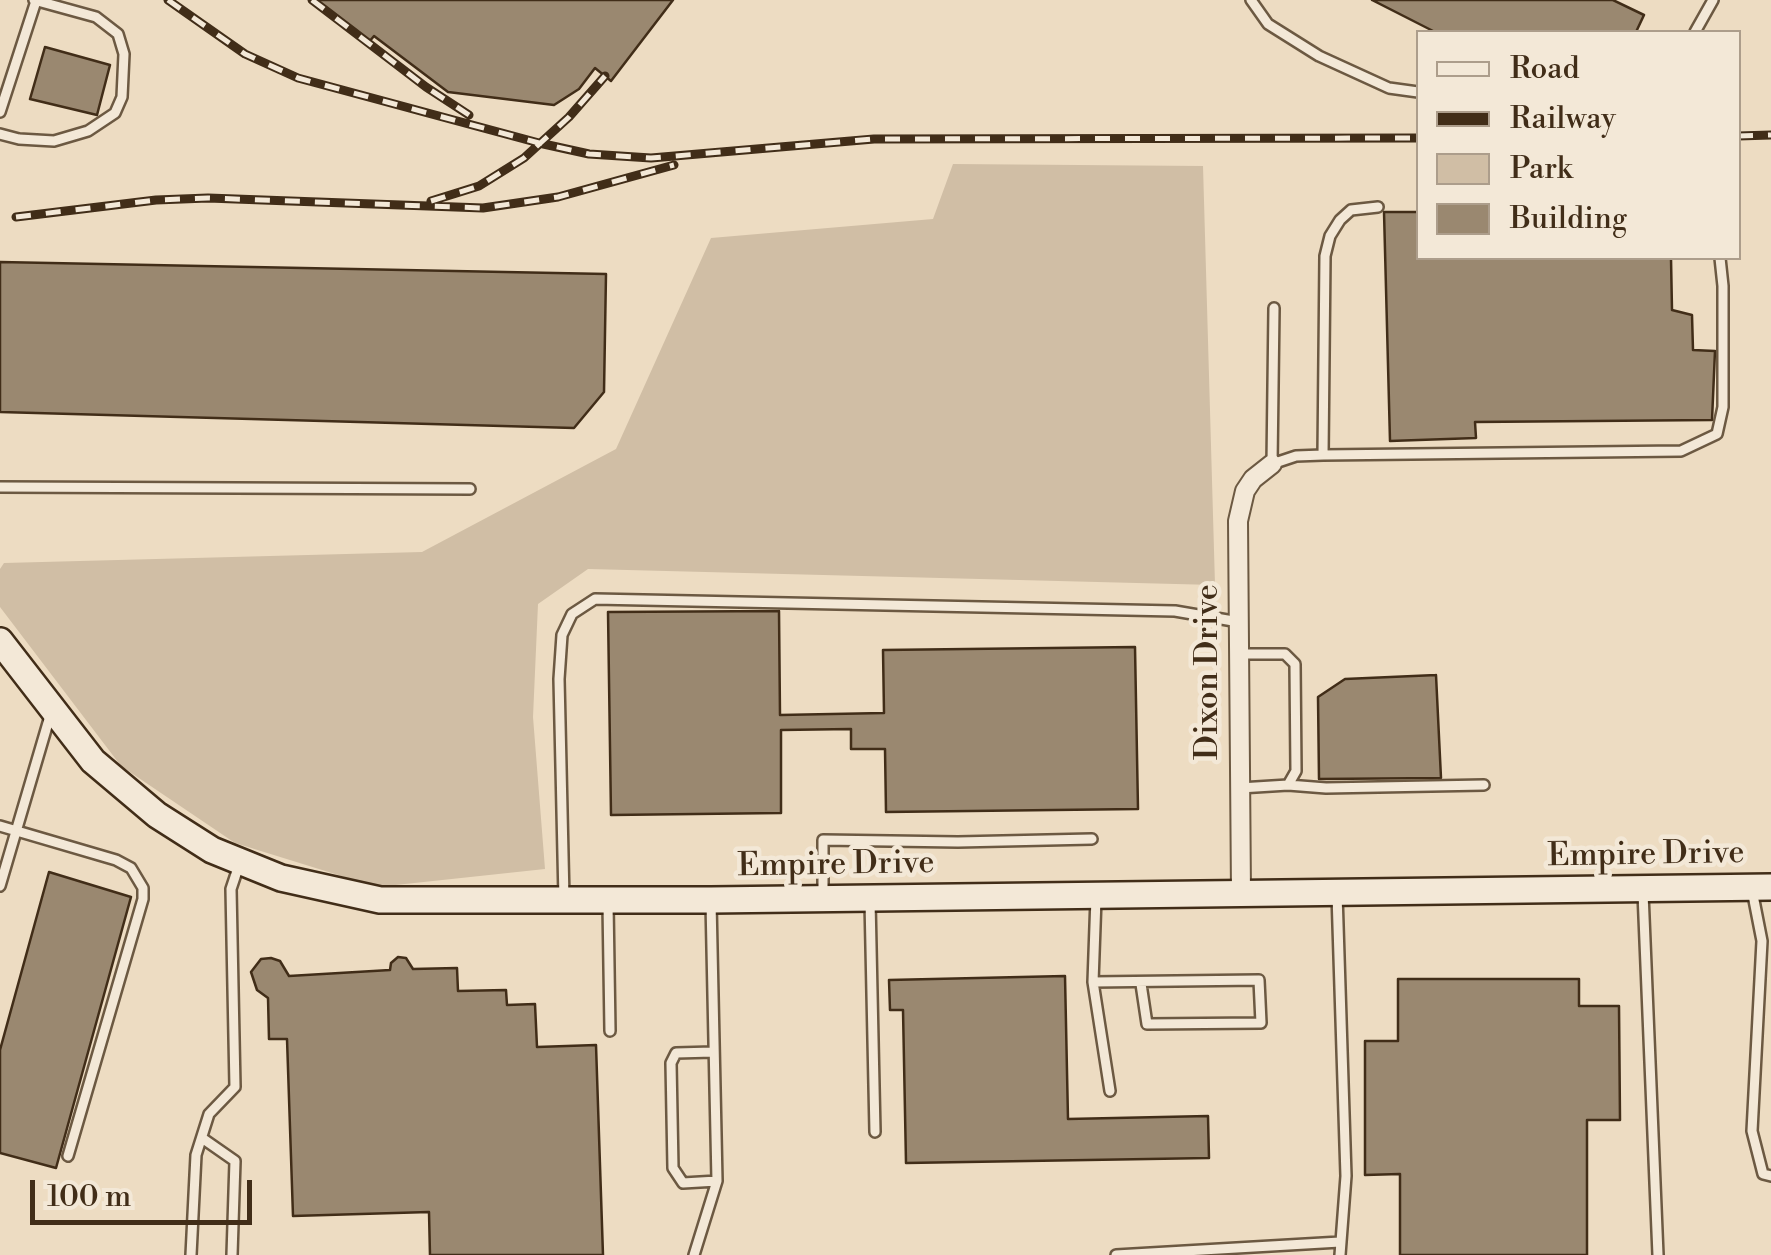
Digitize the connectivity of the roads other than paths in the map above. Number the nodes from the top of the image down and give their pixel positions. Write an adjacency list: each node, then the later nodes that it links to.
1 (35, 0): 6 (lane); 7 (lane)
2 (1251, 0): 5 (lane)
3 (1713, 0): 4 (lane)
4 (1696, 30)
5 (1416, 92)
6 (0, 112)
7 (0, 134)
8 (1378, 207): 11 (lane)
9 (1720, 260): 11 (lane)
10 (1274, 308): 12 (lane)
11 (1323, 455): 12 (lane)
12 (1272, 464): 15 (street, Dixon Drive)
13 (0, 487): 14 (lane)
14 (470, 489)
15 (1239, 622): 17 (street, Dixon Drive); 36 (lane)
16 (0, 641): 18 (street, Empire Drive)
17 (1239, 654): 19 (lane); 21 (street, Dixon Drive)
18 (52, 710): 23 (lane); 25 (street, Empire Drive)
19 (1288, 784): 20 (lane); 21 (lane)
20 (1484, 785)
21 (1240, 788): 30 (street, Dixon Drive)
22 (0, 826): 23 (lane)
23 (16, 830): 26 (lane); 46 (lane)
24 (1092, 839): 33 (lane)
25 (240, 862): 36 (street, Empire Drive); 45 (lane)
26 (0, 886)
27 (1761, 887): 28 (street, Empire Drive); 37 (lane)
28 (1643, 888): 29 (street, Empire Drive); 56 (lane)
29 (1337, 892): 30 (street, Empire Drive); 49 (lane)
30 (1241, 893): 31 (street, Empire Drive)
31 (1096, 895): 32 (street, Empire Drive); 39 (lane)
32 (870, 898): 33 (street, Empire Drive); 44 (lane)
33 (823, 899): 34 (street, Empire Drive)
34 (711, 900): 35 (street, Empire Drive); 42 (lane)
35 (608, 901): 36 (street, Empire Drive); 41 (lane)
36 (564, 902)
37 (1767, 941): 38 (lane); 47 (lane)
38 (1771, 954)
39 (1092, 982): 40 (lane); 43 (lane)
40 (1140, 984): 40 (lane)
41 (610, 1031)
42 (713, 1052): 48 (lane); 48 (lane)
43 (1110, 1090)
44 (875, 1132)
45 (202, 1138): 51 (lane); 52 (lane)
46 (68, 1156)
47 (1771, 1176)
48 (717, 1181): 53 (lane)
49 (1340, 1242): 50 (lane); 55 (lane)
50 (1288, 1251): 54 (lane)
51 (190, 1255)
52 (232, 1255)
53 (694, 1255)
54 (1116, 1255)
55 (1340, 1255)
56 (1658, 1255)

